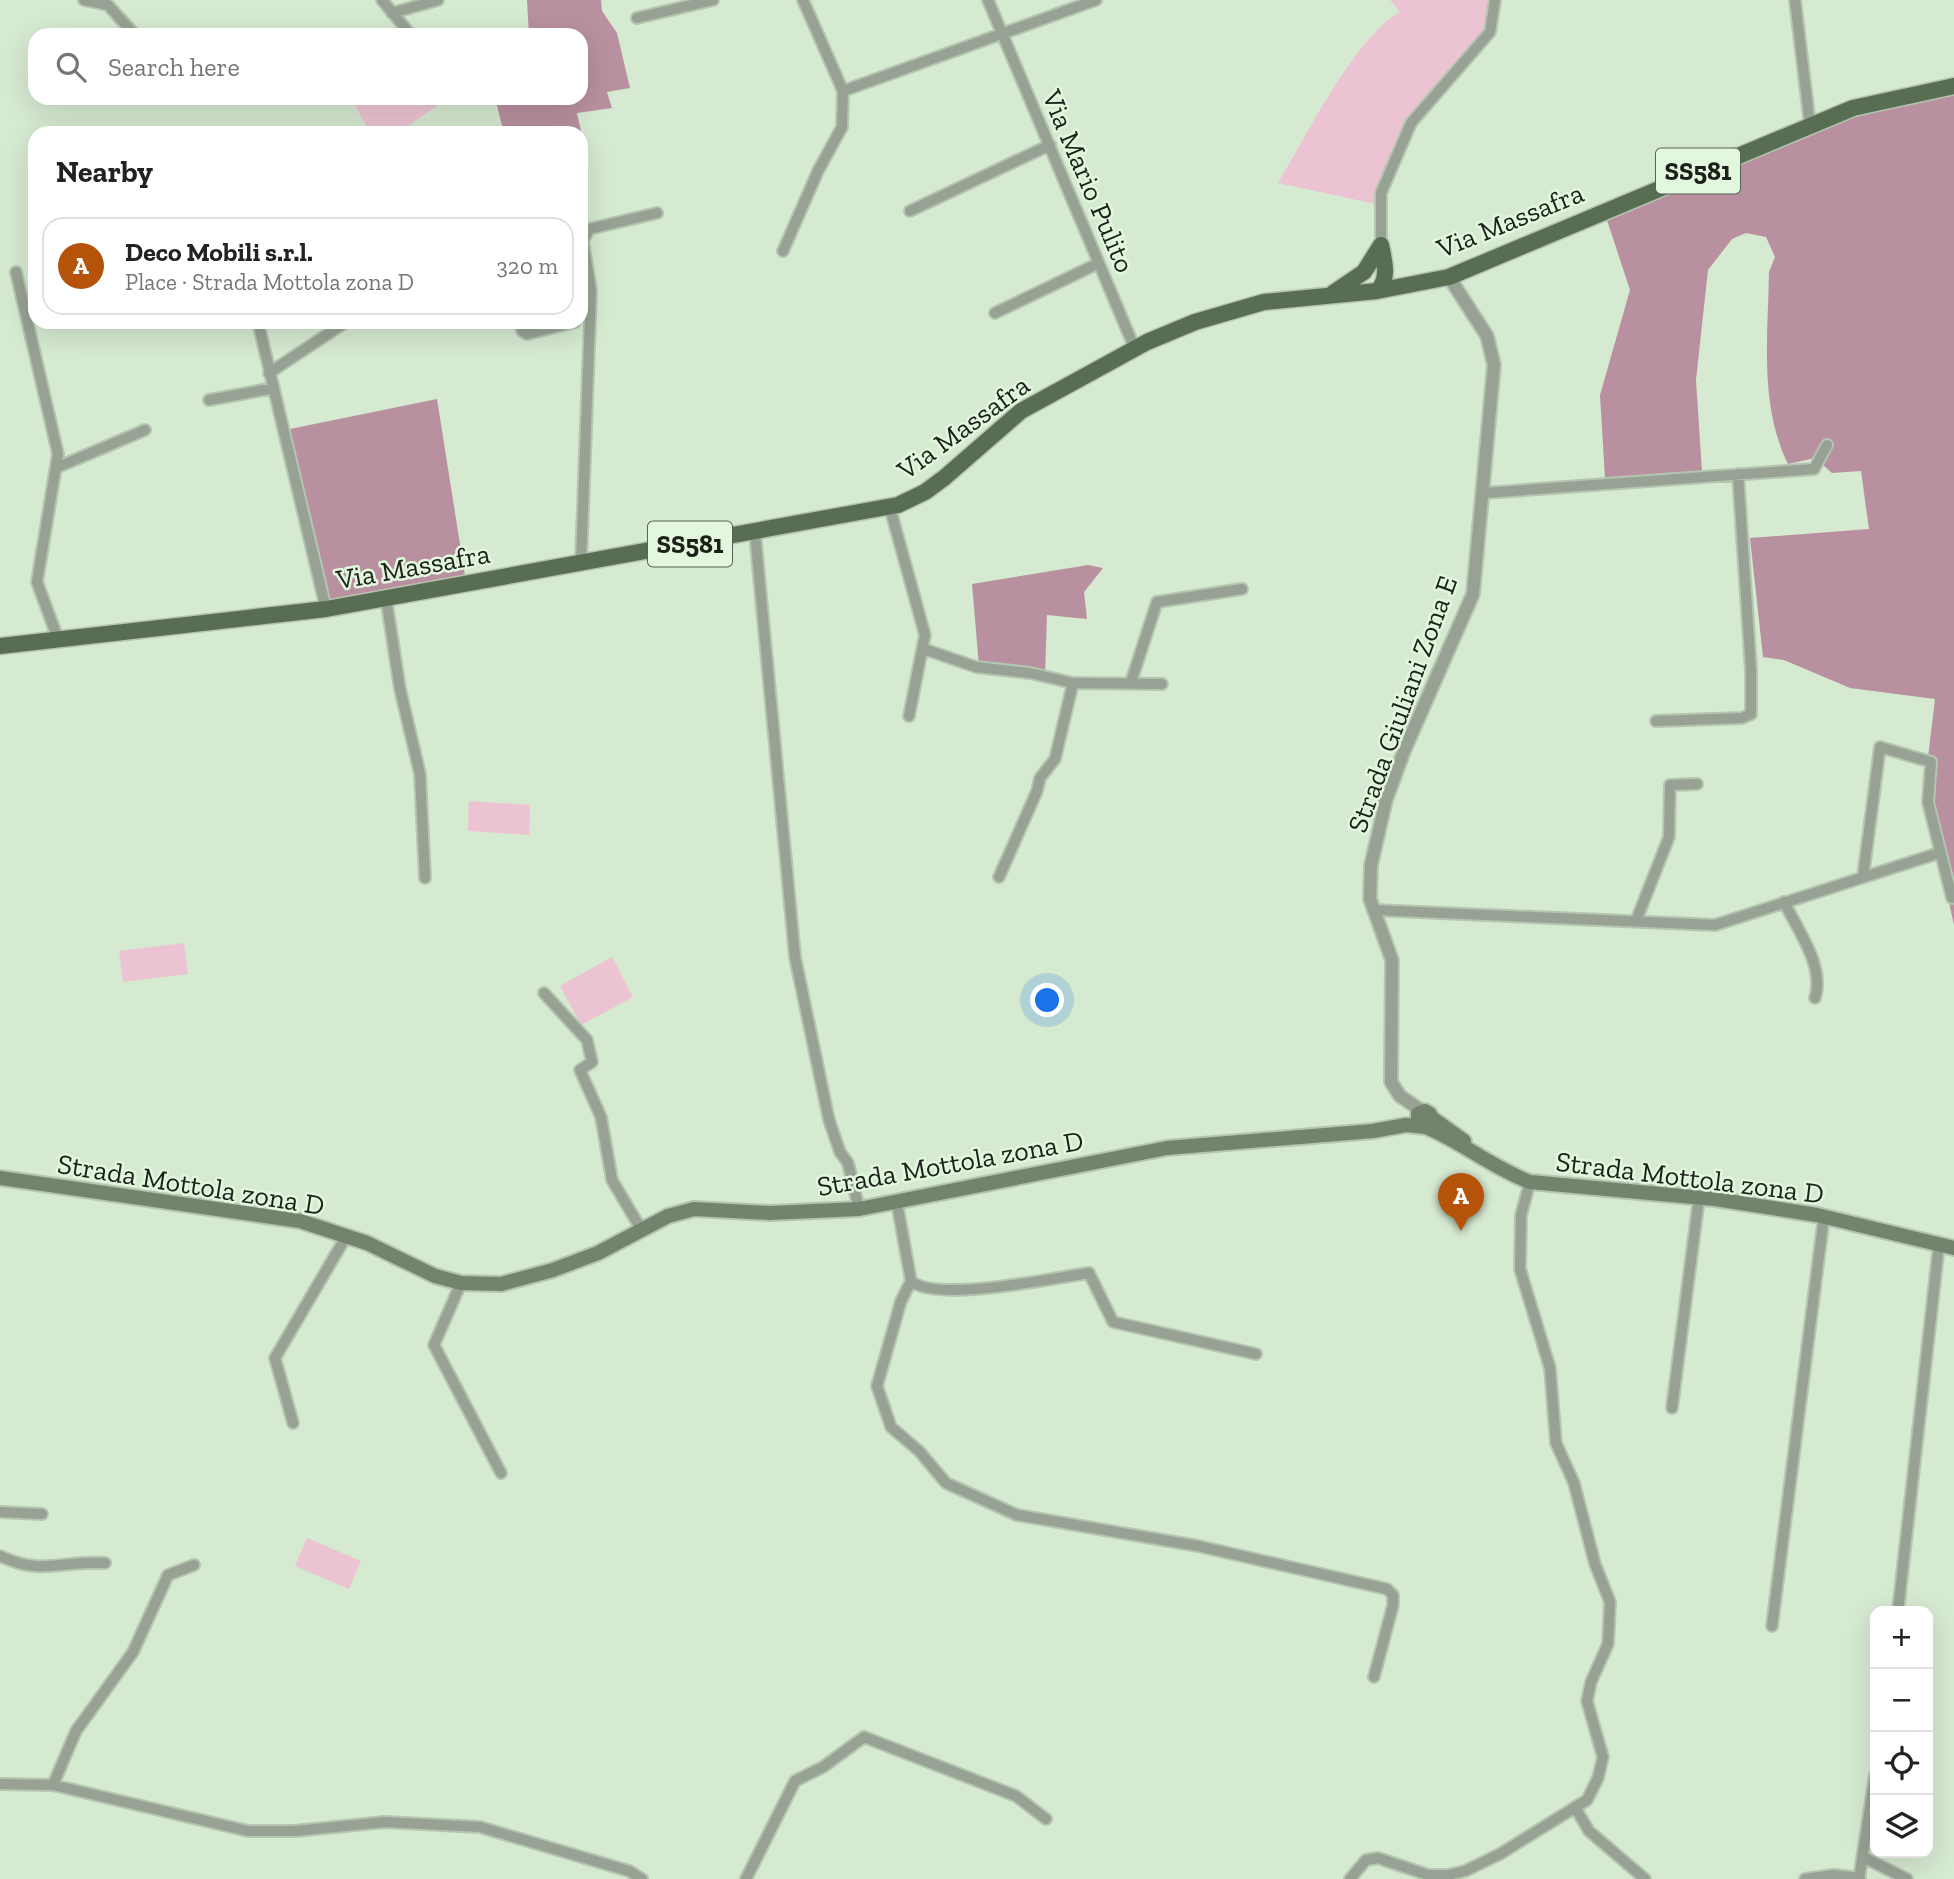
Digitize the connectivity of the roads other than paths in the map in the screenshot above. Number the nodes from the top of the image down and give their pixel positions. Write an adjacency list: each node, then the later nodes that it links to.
1 (84, 0): 10 (street)
2 (382, 0): 11 (street)
3 (438, 0): 11 (street)
4 (713, 0): 12 (street)
5 (803, 0): 17 (street)
6 (988, 0): 15 (street, Via Mario Pulito)
7 (1096, 0): 15 (street)
8 (1495, 0): 24 (street)
9 (1795, 0): 18 (street)
10 (110, 3): 13 (street)
11 (392, 13): 14 (street)
12 (637, 18)
13 (130, 28)
14 (405, 28)
15 (999, 32): 17 (street); 19 (street, Via Mario Pulito)
16 (1954, 86): 18 (main road, Via Massafra / SS581)
17 (843, 91): 23 (street)
18 (1810, 125): 28 (main road, Via Massafra / SS581)
19 (1050, 145): 20 (street); 25 (street, Via Mario Pulito)
20 (910, 211)
21 (657, 213): 22 (street)
22 (588, 231)
23 (783, 251)
24 (1379, 254): 29 (main road); 30 (main road); 31 (main road)
25 (1099, 263): 33 (street); 41 (street, Via Mario Pulito)
26 (16, 272): 34 (street)
27 (588, 272): 32 (street)
28 (1449, 276): 29 (main road, Via Massafra / SS581); 49 (street, Strada Giuliani Zona E)
29 (1417, 284): 30 (main road, Via Massafra / SS581)
30 (1377, 291): 31 (main road, Via Massafra / SS581)
31 (1328, 296): 41 (main road, Via Massafra / SS581)
32 (588, 305)
33 (995, 313)
34 (28, 328)
35 (28, 329): 47 (street)
36 (260, 329): 42 (street)
37 (335, 329): 42 (street)
38 (522, 329): 39 (street)
39 (547, 329)
40 (585, 329): 52 (street)
41 (1135, 349): 50 (main road, Via Massafra / SS581)
42 (269, 373): 43 (street)
43 (274, 388): 44 (street); 55 (street)
44 (208, 400)
45 (145, 430): 47 (street)
46 (1827, 445): 48 (street)
47 (58, 467): 56 (street)
48 (1738, 474): 49 (street); 63 (street)
49 (1484, 492): 71 (street, Strada Giuliani Zona E)
50 (890, 508): 51 (main road, Via Massafra / SS581); 58 (street)
51 (755, 533): 52 (main road, Via Massafra / SS581); 80 (street)
52 (581, 562): 54 (main road, Via Massafra / SS581)
53 (1242, 589): 59 (street)
54 (386, 598): 55 (main road, Via Massafra / SS581); 68 (street)
55 (326, 609): 56 (main road, Via Massafra / SS581)
56 (58, 639): 57 (main road, Via Massafra / SS581)
57 (0, 646)
58 (925, 649): 60 (street); 62 (street)
59 (1130, 682): 60 (street); 61 (street)
60 (1073, 683): 66 (street)
61 (1162, 684)
62 (909, 716)
63 (1656, 720)
64 (1697, 784): 72 (street)
65 (1940, 853): 67 (street); 67 (street); 69 (street)
66 (999, 877)
67 (1863, 877): 70 (street)
68 (425, 878)
69 (1952, 898)
70 (1784, 902): 72 (street); 74 (street)
71 (1373, 910): 72 (street); 75 (street, Strada Giuliani Zona E)
72 (1636, 921)
73 (544, 993): 82 (street)
74 (1815, 998)
75 (1420, 1117): 77 (main road, Strada Mottola zona D); 79 (main road, Strada Mottola zona D)
76 (0, 1178): 83 (main road, Strada Mottola zona D)
77 (1530, 1182): 78 (main road, Strada Mottola zona D); 103 (street)
78 (1699, 1198): 81 (main road, Strada Mottola zona D); 89 (street)
79 (897, 1203): 80 (main road, Strada Mottola zona D); 86 (street)
80 (859, 1209): 82 (main road, Strada Mottola zona D)
81 (1824, 1216): 84 (main road, Strada Mottola zona D); 98 (street)
82 (641, 1229): 87 (main road, Strada Mottola zona D)
83 (347, 1236): 87 (main road, Strada Mottola zona D); 90 (street)
84 (1938, 1244): 85 (main road, Strada Mottola zona D); 97 (street)
85 (1954, 1248)
86 (911, 1281): 88 (street); 99 (street)
87 (461, 1283): 91 (street)
88 (1256, 1354)
89 (1672, 1408)
90 (293, 1423)
91 (501, 1473)
92 (0, 1512): 93 (street)
93 (42, 1514)
94 (0, 1556): 95 (street)
95 (104, 1563)
96 (194, 1565): 101 (street)
97 (1899, 1606)
98 (1772, 1626)
99 (1374, 1677)
100 (0, 1784): 101 (street)
101 (53, 1786): 106 (street)
102 (1872, 1795): 105 (street)
103 (1576, 1807): 108 (street); 109 (street)
104 (1046, 1819): 107 (street)
105 (1863, 1857): 111 (street); 112 (street)
106 (641, 1879)
107 (746, 1879)
108 (1350, 1879)
109 (1644, 1879)
110 (1805, 1879): 111 (street)
111 (1859, 1879)
112 (1907, 1879)

